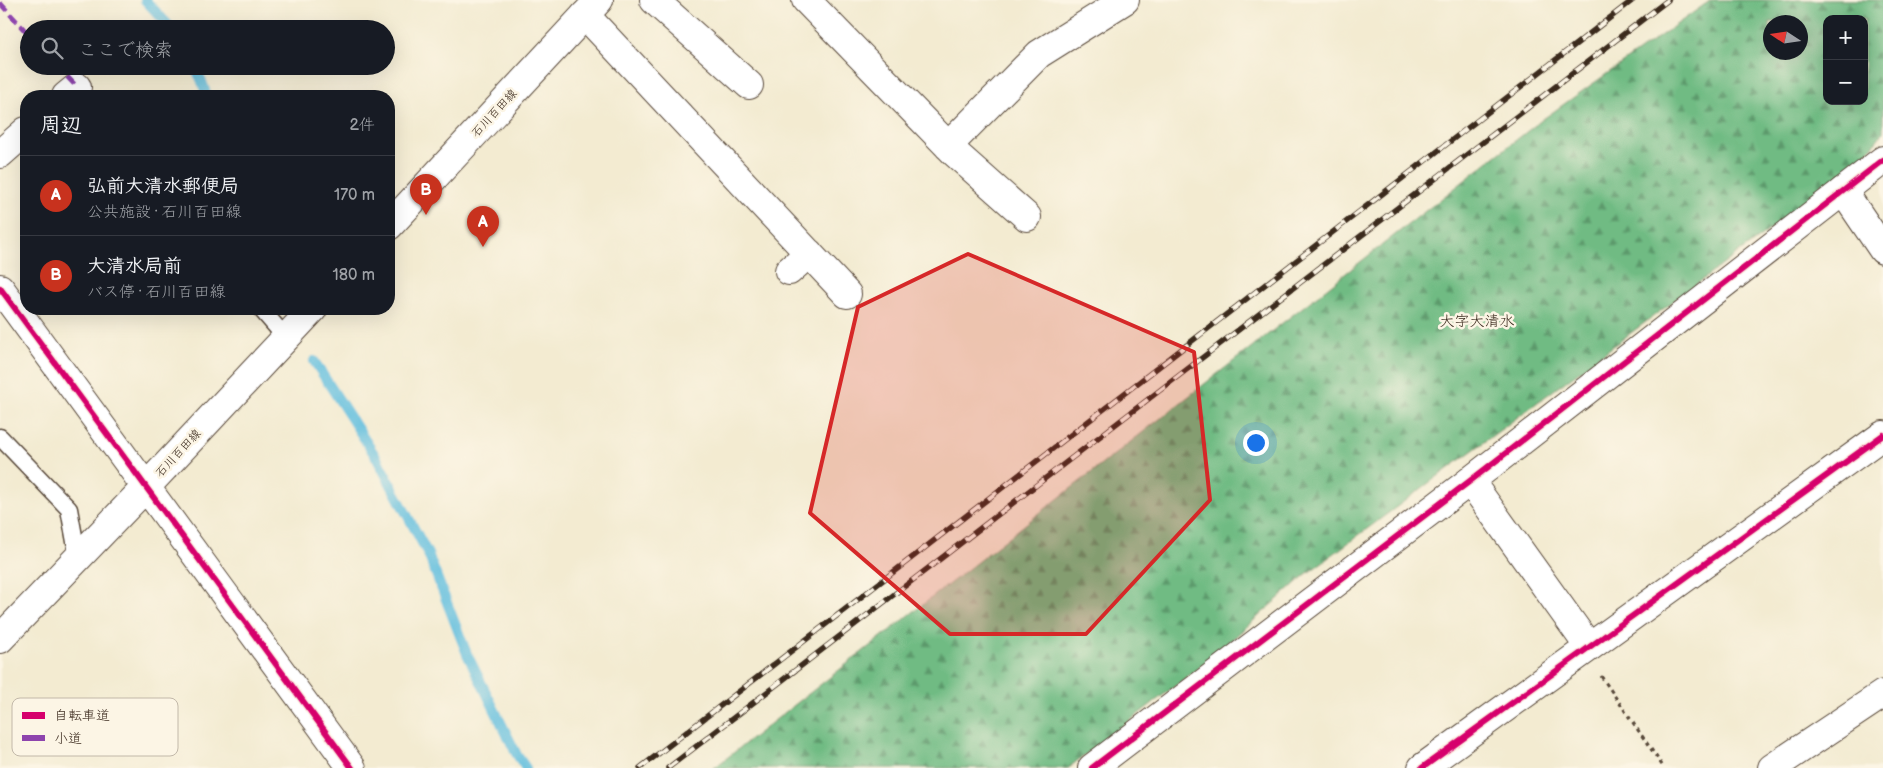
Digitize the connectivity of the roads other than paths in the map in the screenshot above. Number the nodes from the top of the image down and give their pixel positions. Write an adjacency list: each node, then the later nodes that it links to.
1 (654, 0): 5 (street)
2 (806, 0): 7 (street)
3 (1125, 0): 7 (street)
4 (592, 7): 12 (street, 石川百田線); 14 (street)
5 (749, 85)
6 (20, 136): 8 (street)
7 (948, 146): 11 (street)
8 (0, 154)
9 (1883, 160): 10 (street)
10 (1843, 191): 13 (street); 23 (street)
11 (1027, 217)
12 (395, 220)
13 (1883, 250)
14 (809, 253): 15 (street); 17 (street)
15 (789, 271)
16 (0, 288): 24 (street)
17 (847, 294)
18 (267, 315): 20 (lane)
19 (307, 315): 20 (street, 石川百田線)
20 (286, 338): 24 (street, 石川百田線)
21 (1883, 435): 27 (street)
22 (0, 437): 25 (lane)
23 (1470, 481): 27 (street); 30 (street)
24 (146, 487): 25 (street, 石川百田線); 29 (street)
25 (78, 558): 26 (street, 石川百田線)
26 (0, 639)
27 (1586, 649): 31 (street)
28 (1883, 694): 32 (street)
29 (352, 768)
30 (1092, 768)
31 (1422, 768)
32 (1772, 768)

